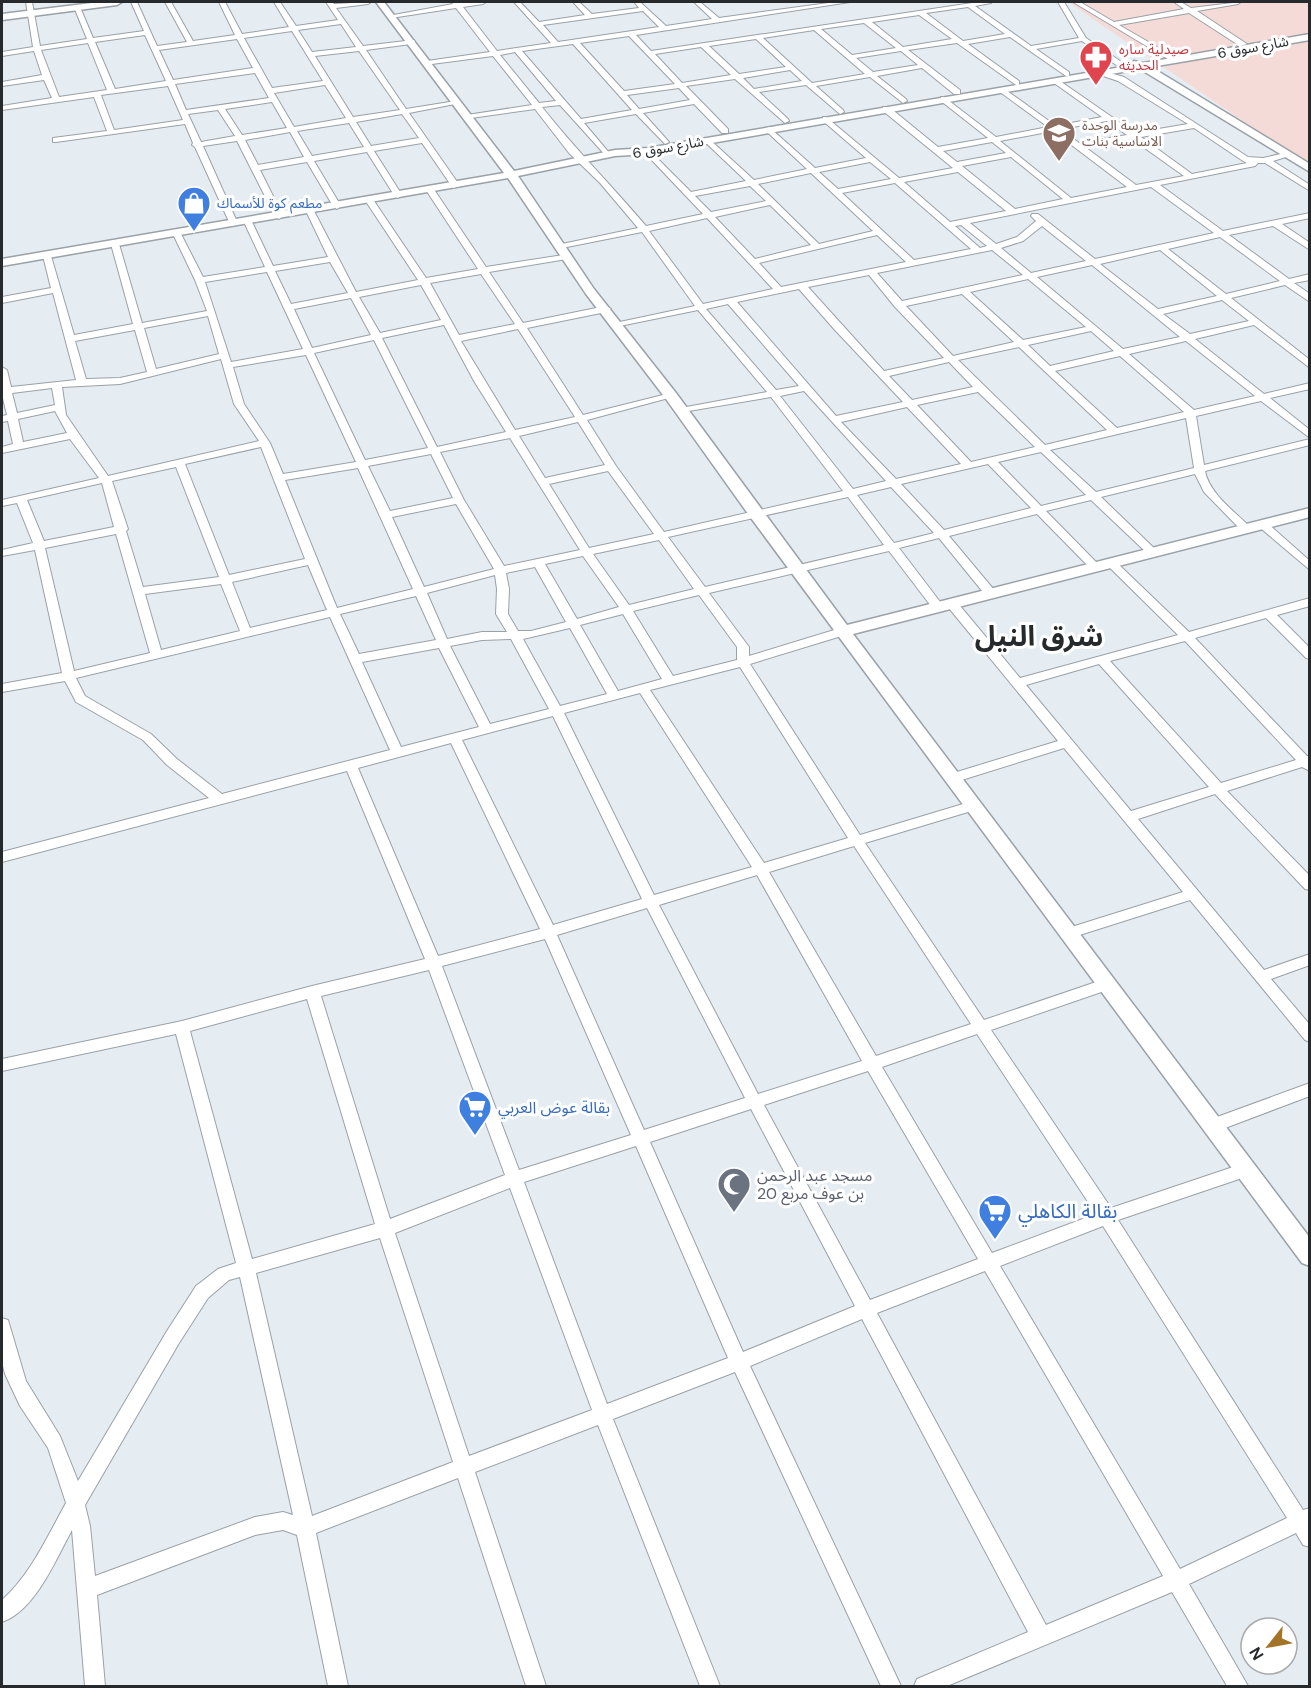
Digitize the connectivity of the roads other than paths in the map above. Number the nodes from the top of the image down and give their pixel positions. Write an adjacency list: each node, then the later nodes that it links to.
1 (29, 2): 29 (street)
2 (117, 2): 20 (street)
3 (134, 2): 41 (street)
4 (168, 2): 52 (street)
5 (222, 2): 45 (street)
6 (278, 2): 38 (street)
7 (368, 2): 22 (street)
8 (380, 2): 30 (street)
9 (483, 2): 23 (street)
10 (517, 2): 36 (street)
11 (576, 2): 31 (street)
12 (637, 2): 26 (street)
13 (700, 2): 34 (street)
14 (847, 2): 21 (street)
15 (989, 2): 24 (street)
16 (1061, 2): 47 (street)
17 (1076, 2): 37 (street)
18 (1177, 2): 27 (street)
19 (1238, 2): 27 (street)
20 (89, 3): 25 (street)
21 (824, 3): 34 (street)
22 (330, 4): 35 (street)
23 (456, 4): 30 (street); 62 (street)
24 (969, 4): 28 (street); 43 (street)
25 (77, 7): 29 (street); 48 (street)
26 (644, 9): 31 (street); 39 (street)
27 (1191, 10): 37 (street); 54 (street)
28 (920, 12): 33 (street); 49 (street)
29 (32, 13): 32 (street); 58 (street)
30 (391, 15): 50 (street)
31 (590, 16): 36 (street)
32 (2, 17)
33 (865, 20): 40 (street); 60 (street)
34 (718, 21): 39 (street)
35 (342, 22): 38 (street); 59 (street)
36 (538, 24): 53 (street)
37 (1113, 24): 67 (street)
38 (294, 28): 45 (street); 65 (street)
39 (664, 28): 42 (street)
40 (815, 28): 46 (street); 66 (street)
41 (148, 32): 48 (street); 56 (street)
42 (630, 33): 51 (street); 63 (street)
43 (1012, 35): 49 (street); 57 (street)
44 (1310, 35): 54 (street, شارع سوق 6); 69 (street, شارع سوق 6)
45 (240, 36): 52 (street); 73 (street)
46 (758, 37): 55 (street); 72 (street)
47 (1083, 39): 57 (street); 70 (street)
48 (92, 41): 58 (street); 89 (street)
49 (961, 41): 60 (street); 83 (street)
50 (411, 42): 59 (street); 68 (street)
51 (574, 42): 53 (street); 92 (street)
52 (191, 43): 56 (street)
53 (556, 44): 61 (street)
54 (1243, 44): 67 (street, شارع سوق 6)
55 (703, 45): 63 (street); 77 (street)
56 (156, 48): 81 (street)
57 (1030, 48): 75 (street)
58 (37, 49): 64 (street); 78 (street)
59 (362, 49): 65 (street); 105 (street)
60 (902, 49): 66 (street); 71 (street)
61 (518, 50): 62 (street); 98 (street)
62 (497, 53): 68 (street); 100 (street)
63 (649, 53): 85 (street)
64 (2, 54)
65 (309, 56): 80 (street)
66 (851, 57): 76 (street)
67 (1168, 57): 69 (street, شارع سوق 6)
68 (427, 63): 99 (street)
69 (1139, 64): 70 (street, شارع سوق 6); 74 (street, شارع سوق 6); 135 (street)
70 (1122, 65): 75 (street, شارع سوق 6)
71 (923, 66): 76 (street); 90 (street)
72 (792, 68): 77 (street); 82 (street)
73 (257, 70): 81 (street); 87 (street)
74 (1103, 73): 79 (street, شارع سوق 6); 115 (street)
75 (1066, 74): 83 (street, شارع سوق 6)
76 (872, 75): 82 (street); 97 (street)
77 (737, 76): 85 (street); 88 (street)
78 (45, 77): 84 (street); 95 (street)
79 (1057, 81): 86 (street, شارع سوق 6); 109 (street)
80 (328, 82): 87 (street); 111 (street)
81 (171, 83): 89 (street); 107 (street)
82 (809, 83): 88 (street); 106 (street)
83 (1016, 83): 90 (street, شارع سوق 6)
84 (2, 84)
85 (680, 85): 92 (street); 96 (street)
86 (1003, 90): 94 (street, شارع سوق 6); 116 (street)
87 (270, 91): 93 (street)
88 (753, 91): 112 (street)
89 (112, 92): 91 (street)
90 (957, 92): 97 (street, شارع سوق 6)
91 (98, 94): 95 (street); 119 (street)
92 (622, 94): 104 (street)
93 (275, 99): 102 (street); 118 (street)
94 (944, 99): 103 (street, شارع سوق 6); 123 (street)
95 (57, 100): 101 (street)
96 (696, 101): 104 (street); 120 (street)
97 (903, 101): 106 (street, شارع سوق 6)
98 (562, 102): 100 (street); 114 (street)
99 (456, 103): 105 (street); 108 (street)
100 (537, 106): 108 (street); 139 (street)
101 (2, 108)
102 (221, 108): 107 (street); 122 (street)
103 (886, 109): 110 (street, شارع سوق 6); 131 (street)
104 (638, 111): 114 (street); 127 (street)
105 (406, 112): 111 (street); 125 (street)
106 (840, 112): 112 (street, شارع سوق 6)
107 (182, 113): 113 (street)
108 (467, 117): 145 (street)
109 (1109, 118): 116 (street); 121 (street)
110 (826, 119): 117 (street, شارع سوق 6); 136 (street)
111 (350, 120): 118 (street); 130 (street)
112 (785, 121): 120 (street, شارع سوق 6)
113 (186, 122): 119 (street); 128 (street)
114 (579, 122): 133 (street)
115 (1195, 125): 121 (street); 137 (street)
116 (1054, 128): 123 (street); 129 (street)
117 (769, 129): 126 (street, شارع سوق 6); 144 (street)
118 (293, 130): 122 (street); 138 (street)
119 (111, 131): 124 (street)
120 (725, 131): 127 (street, شارع سوق 6)
121 (1134, 136): 129 (street); 146 (street)
122 (240, 138): 128 (street); 142 (street)
123 (994, 139): 131 (street); 134 (street)
124 (56, 140)
125 (424, 140): 130 (street); 150 (street)
126 (708, 140): 132 (street, شارع سوق 6); 148 (street)
127 (665, 142): 133 (street, شارع سوق 6)
128 (196, 145): 171 (street)
129 (1078, 146): 151 (street)
130 (370, 150): 138 (street); 155 (street)
131 (936, 150): 141 (street)
132 (648, 151): 133 (street, شارع سوق 6); 156 (street)
133 (611, 154): 139 (street)
134 (1013, 154): 141 (street); 158 (street)
135 (1286, 154): 140 (street); 143 (street)
136 (871, 159): 144 (street); 147 (street)
137 (1246, 159): 140 (street); 146 (street)
138 (310, 160): 142 (street); 160 (street)
139 (580, 160): 145 (street); 173 (street)
140 (1266, 160): 152 (street)
141 (958, 167): 147 (street); 163 (street)
142 (255, 168): 166 (street)
143 (1310, 169)
144 (813, 170): 148 (street); 154 (street)
145 (512, 176): 150 (street); 183 (street)
146 (1191, 177): 149 (street)
147 (897, 181): 154 (street); 172 (street)
148 (752, 182): 156 (street); 159 (street)
149 (1154, 185): 151 (street); 176 (street)
150 (456, 186): 153 (street)
151 (1134, 188): 158 (street)
152 (1310, 189)
153 (430, 190): 155 (street); 191 (street)
154 (836, 192): 174 (street)
155 (398, 195): 157 (street)
156 (690, 195): 164 (street)
157 (369, 200): 160 (street); 197 (street)
158 (1069, 200): 161 (street)
159 (771, 202): 164 (street); 178 (street)
160 (337, 206): 162 (street)
161 (1027, 209): 163 (street); 167 (street)
162 (310, 211): 166 (street); 185 (street)
163 (1013, 212): 169 (street)
164 (706, 214): 173 (street); 187 (street)
165 (1310, 215): 170 (street)
166 (279, 216): 168 (street)
167 (1042, 221): 179 (street); 186 (street)
168 (248, 222): 171 (street); 190 (street)
169 (963, 222): 172 (street); 179 (street)
170 (1274, 222): 176 (street); 181 (street)
171 (234, 224): 175 (street)
172 (947, 225): 182 (street)
173 (645, 229): 183 (street); 209 (street)
174 (879, 232): 178 (street); 189 (street)
175 (177, 234): 177 (street); 195 (street)
176 (1222, 234): 180 (street); 196 (street)
177 (115, 244): 184 (street); 216 (street)
178 (818, 247): 187 (street)
179 (996, 247): 182 (street); 193 (street)
180 (1161, 247): 186 (street); 203 (street)
181 (1310, 247)
182 (977, 250): 189 (street)
183 (564, 251): 191 (street); 210 (street)
184 (47, 256): 188 (street); 199 (street)
185 (333, 259): 190 (street); 202 (street)
186 (1093, 261): 193 (street); 211 (street)
187 (753, 262): 200 (street)
188 (2, 263)
189 (913, 264): 192 (street)
190 (272, 270): 195 (street); 208 (street)
191 (482, 270): 197 (street); 217 (street)
192 (871, 272): 198 (street); 207 (street)
193 (1028, 275): 201 (street); 218 (street)
194 (1310, 277): 196 (street)
195 (200, 280): 212 (street)
196 (1287, 282): 203 (street); 204 (street)
197 (425, 283): 202 (street); 213 (street)
198 (802, 285): 200 (street); 232 (street)
199 (55, 290): 205 (street); 220 (street)
200 (779, 290): 206 (street)
201 (963, 290): 207 (street); 223 (street)
202 (352, 296): 208 (street); 219 (street)
203 (1226, 298): 211 (street); 214 (street)
204 (1310, 299)
205 (2, 300)
206 (731, 301): 209 (street); 235 (street)
207 (898, 304): 226 (street)
208 (290, 308): 224 (street)
209 (701, 308): 215 (street); 239 (street)
210 (606, 309): 215 (street); 217 (street)
211 (1158, 312): 222 (street)
212 (212, 313): 216 (street); 227 (street)
213 (446, 322): 219 (street); 221 (street)
214 (1254, 323): 222 (street); 228 (street)
215 (618, 326): 240 (street)
216 (139, 327): 220 (street); 231 (street)
217 (522, 327): 221 (street); 248 (street)
218 (1093, 328): 223 (street); 225 (street)
219 (377, 337): 224 (street); 258 (street)
220 (69, 339): 233 (street)
221 (455, 339): 251 (street)
222 (1189, 339): 225 (street); 241 (street)
223 (1022, 343): 226 (street); 229 (street)
224 (310, 351): 227 (street); 262 (street)
225 (1121, 353): 229 (street); 245 (street)
226 (951, 358): 232 (street); 236 (street)
227 (227, 360): 231 (street); 255 (street)
228 (1310, 365)
229 (1049, 369): 250 (street)
230 (2, 370): 238 (street)
231 (152, 373): 233 (street)
232 (882, 374): 242 (street)
233 (82, 382): 234 (street)
234 (57, 385): 238 (street); 243 (street)
235 (806, 388): 239 (street); 249 (street)
236 (981, 388): 242 (street); 257 (street)
237 (1308, 388): 241 (street)
238 (4, 391): 246 (street)
239 (774, 394): 244 (street); 270 (street)
240 (671, 396): 244 (street); 248 (street)
241 (1261, 397): 245 (street); 253 (street)
242 (909, 403): 249 (street); 263 (street)
243 (59, 407): 246 (street); 252 (street)
244 (681, 411): 278 (street)
245 (1190, 412): 250 (street); 265 (street)
246 (13, 417): 247 (street); 256 (street)
247 (2, 419)
248 (582, 419): 251 (street); 264 (street)
249 (834, 420): 269 (street)
250 (1113, 430): 257 (street)
251 (512, 434): 258 (street); 268 (street)
252 (73, 435): 256 (street); 267 (street)
253 (1310, 435)
254 (1310, 442): 265 (street)
255 (265, 443): 261 (street); 266 (street)
256 (19, 446): 259 (street)
257 (1045, 448): 260 (street); 271 (street)
258 (432, 449): 262 (street); 273 (street)
259 (2, 450)
260 (991, 461): 263 (street); 275 (street)
261 (180, 464): 267 (street); 296 (street)
262 (361, 465): 266 (street); 277 (street)
263 (969, 466): 269 (street)
264 (611, 467): 268 (street); 283 (street)
265 (1199, 468): 271 (street); 280 (street)
266 (279, 478): 289 (street)
267 (106, 480): 272 (street); 281 (street)
268 (542, 482): 288 (street)
269 (892, 482): 270 (street); 282 (street)
270 (850, 492): 278 (street); 285 (street)
271 (1094, 496): 275 (street); 286 (street)
272 (21, 498): 274 (street); 284 (street)
273 (459, 500): 277 (street); 295 (street)
274 (2, 503)
275 (1039, 509): 282 (street); 292 (street)
276 (1310, 512): 279 (street)
277 (387, 515): 298 (street)
278 (756, 515): 283 (street); 294 (street)
279 (1262, 524): 280 (street); 293 (street)
280 (1245, 528): 286 (street)
281 (122, 529): 284 (street); 297 (street)
282 (942, 534): 285 (street); 300 (street)
283 (660, 536): 288 (street); 299 (street)
284 (39, 544): 287 (street); 317 (street)
285 (890, 547): 294 (street); 302 (street)
286 (1152, 552): 291 (street)
287 (2, 553)
288 (586, 553): 290 (street); 303 (street)
289 (312, 561): 296 (street); 304 (street)
290 (538, 562): 295 (street); 306 (street)
291 (1111, 563): 292 (street); 310 (street)
292 (1095, 567): 300 (street)
293 (1310, 567)
294 (797, 569): 299 (street); 307 (street)
295 (500, 570): 298 (street); 309 (street)
296 (224, 580): 297 (street); 308 (street)
297 (140, 591): 312 (street)
298 (421, 591): 304 (street); 311 (street)
299 (702, 592): 303 (street); 316 (street)
300 (991, 594): 302 (street)
301 (1310, 602): 305 (street)
302 (945, 605): 307 (street); 319 (street)
303 (627, 610): 306 (street); 318 (street)
304 (334, 611): 308 (street); 314 (street)
305 (1269, 614): 310 (street); 313 (street)
306 (575, 624): 309 (street); 322 (street)
307 (844, 631): 316 (street); 330 (street)
308 (246, 632): 312 (street)
309 (516, 637): 311 (street); 323 (street)
310 (1188, 637): 315 (street); 328 (street)
311 (444, 642): 314 (street); 324 (street)
312 (156, 653): 317 (street)
313 (1310, 655)
314 (355, 659): 327 (street)
315 (1102, 660): 319 (street); 331 (street)
316 (743, 662): 318 (street); 335 (street)
317 (69, 676): 320 (street); 332 (street)
318 (670, 682): 321 (street)
319 (1017, 683): 326 (street)
320 (2, 688)
321 (644, 689): 322 (street); 337 (street)
322 (615, 696): 323 (street)
323 (558, 711): 324 (street); 340 (street)
324 (487, 730): 325 (street)
325 (455, 738): 327 (street); 341 (street)
326 (1066, 743): 330 (street); 334 (street)
327 (398, 754): 329 (street)
328 (1308, 763): 331 (street)
329 (351, 766): 332 (street); 344 (street)
330 (952, 778): 333 (street)
331 (1218, 789): 334 (street); 338 (street)
332 (220, 800): 336 (street)
333 (973, 806): 335 (street); 342 (street)
334 (1128, 817): 339 (street)
335 (857, 841): 337 (street); 348 (street)
336 (2, 857)
337 (760, 868): 340 (street); 351 (street)
338 (1310, 885)
339 (1192, 894): 342 (street); 345 (street)
340 (650, 901): 341 (street); 354 (street)
341 (549, 932): 344 (street); 356 (street)
342 (1067, 934): 346 (street)
343 (1310, 959): 345 (street)
344 (434, 963): 347 (street); 358 (street)
345 (1261, 977): 350 (street)
346 (1105, 984): 348 (street); 355 (street)
347 (312, 992): 349 (street); 360 (street)
348 (981, 1025): 351 (street); 359 (street)
349 (182, 1027): 352 (street); 363 (street)
350 (1310, 1036)
351 (872, 1064): 354 (street); 362 (street)
352 (2, 1065)
353 (1310, 1089): 355 (street)
354 (754, 1101): 356 (street); 364 (street)
355 (1212, 1126): 357 (street)
356 (641, 1137): 358 (street); 366 (street)
357 (1245, 1170): 359 (street); 361 (street)
358 (516, 1179): 360 (street); 367 (street)
359 (1107, 1217): 362 (street); 370 (street)
360 (385, 1229): 363 (street); 368 (street)
361 (1310, 1256)
362 (990, 1262): 364 (street); 372 (street)
363 (246, 1268): 369 (street); 371 (street)
364 (867, 1309): 366 (street); 375 (street)
365 (2, 1326): 369 (street)
366 (739, 1362): 367 (street); 380 (street)
367 (602, 1413): 368 (street); 379 (street)
368 (462, 1467): 371 (street); 378 (street)
369 (76, 1505): 373 (street); 374 (street)
370 (1306, 1526): 372 (street)
371 (305, 1527): 373 (street); 377 (street)
372 (1175, 1581): 375 (street); 382 (street)
373 (86, 1589): 376 (street)
374 (2, 1612)
375 (1041, 1636): 381 (street)
376 (95, 1686)
377 (338, 1686)
378 (536, 1686)
379 (710, 1686)
380 (891, 1686)
381 (924, 1686)
382 (1238, 1686)

